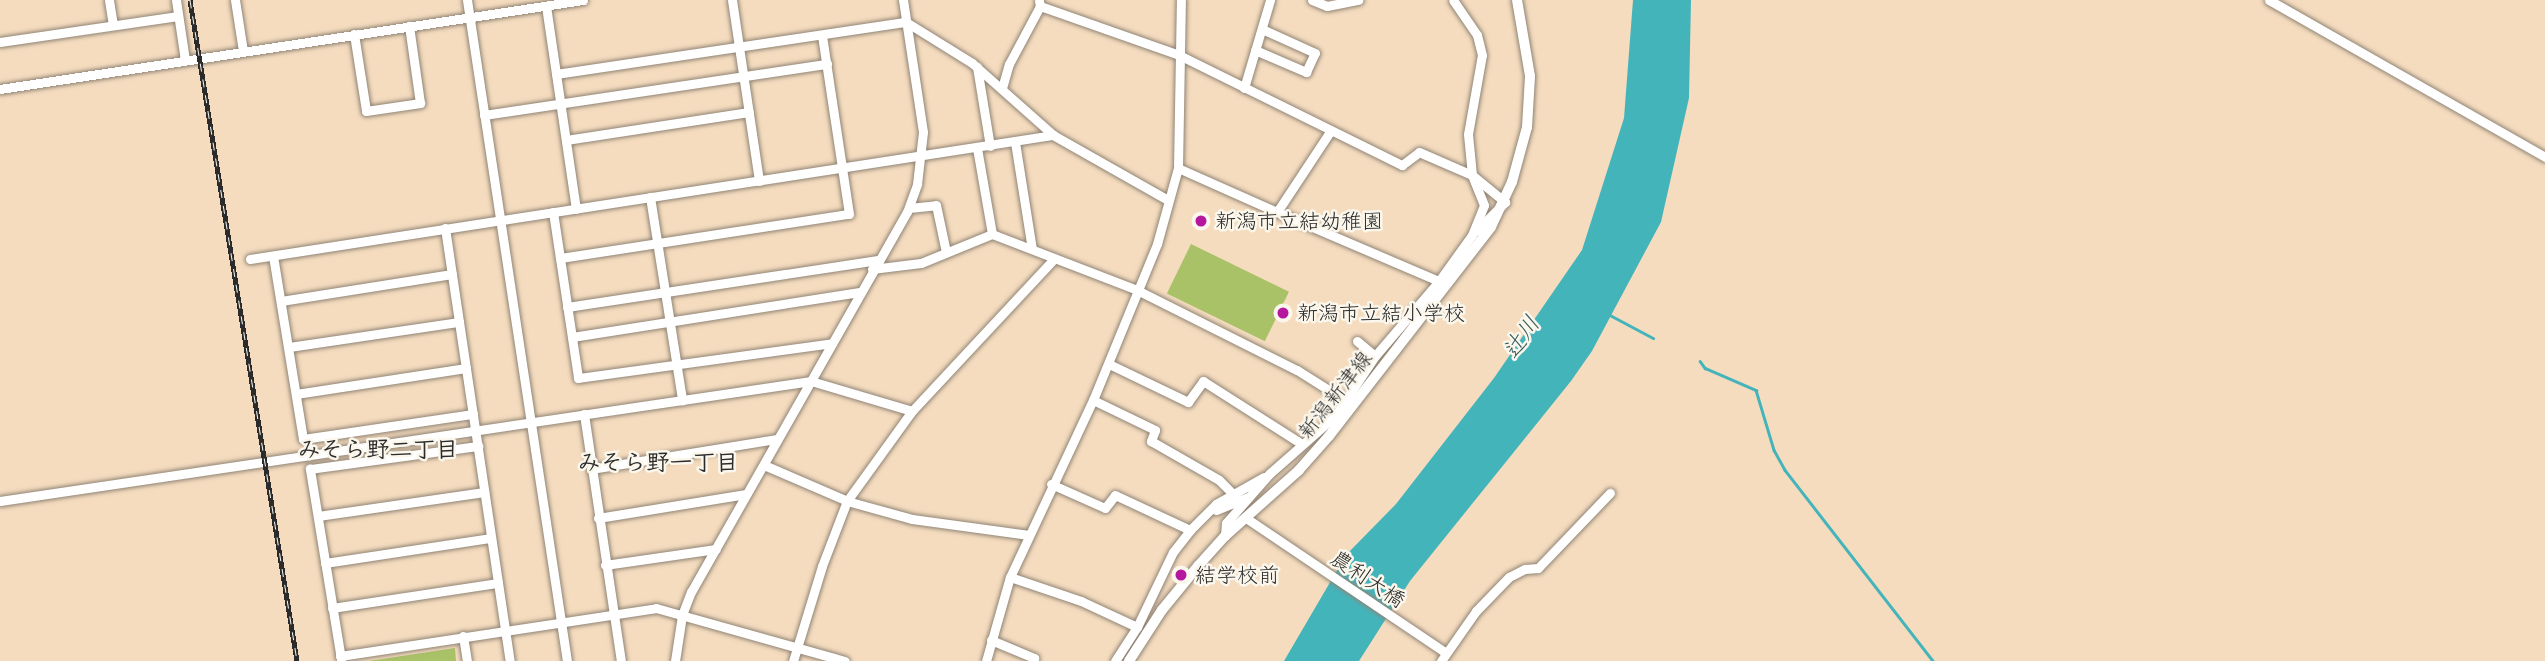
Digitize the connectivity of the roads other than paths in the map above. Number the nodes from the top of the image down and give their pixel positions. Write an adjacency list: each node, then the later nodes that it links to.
1 (109, 0): 20 (street)
2 (176, 0): 17 (street)
3 (235, 0): 28 (street)
4 (467, 0): 18 (street)
5 (583, 0): 16 (street)
6 (732, 0): 26 (street)
7 (903, 0): 19 (street)
8 (1181, 0): 29 (street)
9 (1270, 0): 22 (street)
10 (1312, 0): 11 (street)
11 (1358, 0)
12 (1453, 0): 51 (street)
13 (1517, 0): 55 (main road, 新潟新津線)
14 (2269, 0): 48 (street)
15 (1040, 3): 29 (street); 35 (street)
16 (546, 6): 18 (street); 33 (street)
17 (178, 16): 20 (street); 30 (street)
18 (469, 17): 21 (street); 40 (street)
19 (906, 22): 24 (street); 32 (street); 47 (street)
20 (113, 25): 25 (street)
21 (409, 26): 23 (street); 23 (street)
22 (1262, 29): 27 (street); 27 (street)
23 (354, 34): 28 (street)
24 (822, 35): 26 (street); 31 (street)
25 (0, 42)
26 (739, 47): 33 (street); 34 (street)
27 (1255, 50): 36 (street)
28 (243, 51): 30 (street)
29 (1179, 55): 36 (street); 49 (street)
30 (185, 60): 37 (street)
31 (827, 64): 34 (street); 50 (street)
32 (977, 68): 35 (street); 45 (street)
33 (556, 74): 38 (street)
34 (743, 76): 38 (street); 39 (street)
35 (1002, 88): 42 (street)
36 (1244, 88): 41 (street)
37 (0, 89)
38 (561, 104): 40 (street); 43 (street)
39 (749, 113): 43 (street); 52 (street)
40 (484, 115): 60 (street)
41 (1331, 130): 51 (street); 59 (street)
42 (1054, 135): 44 (street); 54 (street)
43 (566, 140): 57 (street)
44 (1015, 142): 45 (street); 65 (street)
45 (990, 146): 46 (street)
46 (977, 148): 47 (street); 62 (street)
47 (923, 157): 50 (street); 56 (street)
48 (2545, 157)
49 (1178, 168): 54 (street); 59 (street)
50 (842, 169): 52 (street); 64 (street)
51 (1472, 174): 55 (street); 63 (street)
52 (759, 181): 53 (street)
53 (650, 197): 57 (street); 64 (street)
54 (1168, 200): 75 (street)
55 (1505, 202): 63 (street); 86 (main road, 新潟新津線)
56 (909, 208): 66 (street); 70 (street)
57 (576, 209): 58 (street)
58 (553, 212): 60 (street); 68 (street)
59 (1277, 212): 74 (street)
60 (500, 220): 61 (street); 99 (street)
61 (445, 228): 67 (street); 73 (street)
62 (992, 234): 65 (street); 66 (street)
63 (1472, 235): 74 (street)
64 (658, 243): 68 (street); 76 (street)
65 (1032, 249): 71 (street)
66 (946, 252): 72 (street)
67 (273, 256): 69 (street); 78 (street)
68 (560, 258): 79 (street)
69 (250, 259)
70 (879, 260): 72 (street); 76 (street)
71 (1053, 260): 75 (street); 95 (street)
72 (872, 269): 77 (street)
73 (452, 274): 78 (street); 81 (street)
74 (1439, 281): 86 (street)
75 (1137, 290): 87 (street); 94 (street)
76 (665, 292): 79 (street); 80 (street)
77 (859, 292): 80 (street); 84 (street)
78 (281, 301): 85 (street)
79 (567, 307): 82 (street)
80 (670, 321): 82 (street); 88 (street)
81 (459, 322): 85 (street); 89 (street)
82 (572, 337): 88 (street)
83 (1357, 341): 86 (street)
84 (832, 343): 88 (street); 90 (street)
85 (289, 347): 91 (street)
86 (1379, 360): 94 (street); 101 (main road, 新潟新津線)
87 (1109, 364): 93 (street); 103 (street)
88 (677, 365): 92 (street)
89 (466, 368): 91 (street); 96 (street)
90 (811, 381): 92 (street); 95 (street); 102 (street)
91 (296, 394): 96 (street)
92 (682, 400): 97 (street)
93 (1093, 400): 108 (street); 113 (street)
94 (1346, 401): 98 (street)
95 (912, 411): 115 (street)
96 (473, 414): 100 (street)
97 (584, 414): 99 (street); 106 (street)
98 (1335, 416): 101 (street); 103 (street)
99 (530, 422): 100 (street); 132 (street)
100 (475, 429): 104 (street); 114 (street)
101 (1329, 436): 119 (main road, 新潟新津線)
102 (776, 439): 105 (street); 106 (street)
103 (1302, 444): 107 (street)
104 (478, 446): 109 (street); 116 (street)
105 (764, 465): 110 (street); 115 (street)
106 (592, 469): 118 (street)
107 (1269, 474): 111 (street); 113 (street)
108 (1051, 484): 120 (street); 121 (street)
109 (484, 492): 116 (street); 123 (street)
110 (746, 494): 118 (street); 124 (street)
111 (1253, 494): 117 (street); 122 (street)
112 (1610, 494): 138 (street)
113 (1234, 495): 117 (street)
114 (0, 501)
115 (847, 501): 121 (street); 137 (street)
116 (318, 516): 125 (street)
117 (1201, 516): 120 (street)
118 (598, 518): 126 (street)
119 (1246, 518): 122 (main road, 新潟新津線); 138 (street, 農利大橋)
120 (1190, 530): 133 (street)
121 (1029, 535): 127 (street)
122 (1225, 536): 150 (main road, 新潟新津線)
123 (491, 538): 125 (street); 128 (street)
124 (716, 549): 126 (street); 131 (street)
125 (325, 564): 129 (street)
126 (605, 565): 130 (street)
127 (1010, 577): 133 (street); 136 (street)
128 (498, 583): 129 (street); 134 (street)
129 (332, 608): 139 (street)
130 (612, 612): 131 (street); 132 (street); 143 (street)
131 (682, 615): 137 (street); 144 (street)
132 (561, 621): 134 (street); 142 (street)
133 (1137, 627): 149 (street)
134 (505, 630): 135 (street); 141 (street)
135 (463, 636): 139 (street); 140 (street)
136 (991, 640): 147 (street); 148 (street)
137 (797, 645): 145 (street); 146 (street)
138 (1443, 657)
139 (340, 658)
140 (467, 661)
141 (510, 661)
142 (567, 661)
143 (621, 661)
144 (675, 661)
145 (793, 661)
146 (845, 661)
147 (986, 661)
148 (1033, 661)
149 (1115, 661)
150 (1129, 661)

